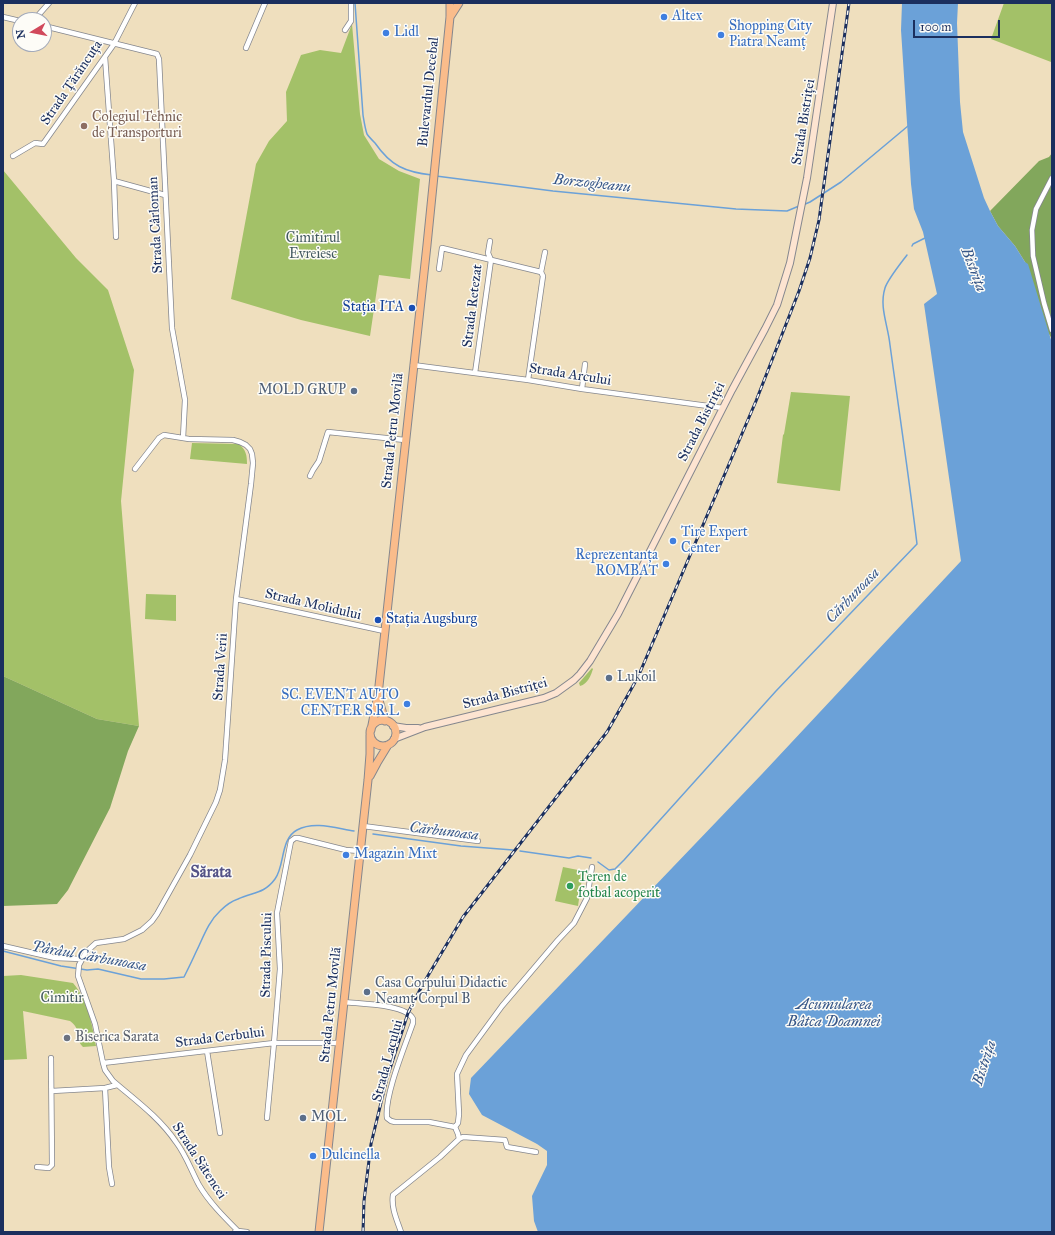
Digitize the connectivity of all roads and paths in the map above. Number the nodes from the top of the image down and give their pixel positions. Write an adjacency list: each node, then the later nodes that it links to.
1 (49, 3): 8 (street)
2 (135, 3): 12 (street)
3 (265, 3): 13 (street)
4 (351, 3): 11 (street)
5 (450, 3): 9 (main road, Bulevardul Decebal)
6 (459, 3): 9 (main road, Bulevardul Decebal)
7 (833, 3): 32 (main road, Strada Bistriței)
8 (41, 12)
9 (450, 17): 16 (main road, Bulevardul Decebal)
10 (52, 28): 12 (street, Strada Țărăncuța)
11 (345, 30)
12 (114, 44): 14 (street, Strada Țărăncuța); 19 (street, Strada Cârloman)
13 (246, 48)
14 (105, 57): 15 (street, Strada Țărăncuța); 18 (street)
15 (13, 156)
16 (434, 170): 28 (main road, Strada Petru Movilă)
17 (1052, 178): 26 (street)
18 (114, 181): 19 (street); 20 (street)
19 (165, 195): 33 (street, Strada Cârloman)
20 (116, 237)
21 (490, 241): 23 (street, Strada Retezat)
22 (545, 252): 25 (street)
23 (491, 260): 24 (street); 25 (street); 29 (street, Strada Retezat)
24 (438, 269)
25 (541, 272): 30 (street)
26 (1052, 330)
27 (585, 364): 31 (street)
28 (413, 365): 29 (street, Strada Arcului); 34 (main road, Strada Petru Movilă)
29 (475, 373): 30 (street, Strada Arcului)
30 (528, 380): 31 (street, Strada Arcului)
31 (582, 389): 32 (street, Strada Arcului)
32 (723, 408): 42 (main road, Strada Bistriței)
33 (183, 438): 35 (street, Strada Verii); 37 (street, Strada Verii)
34 (405, 440): 36 (street); 38 (main road, Strada Petru Movilă)
35 (135, 469)
36 (310, 476)
37 (236, 599): 38 (street, Strada Molidului); 52 (street, Strada Verii)
38 (384, 631): 39 (main road, Strada Petru Movilă)
39 (378, 695): 40 (main road, Strada Petru Movilă); 43 (main road, Strada Petru Movilă)
40 (385, 721): 41 (main road); 43 (main road)
41 (393, 726): 42 (main road, Strada Bistriței); 44 (main road)
42 (425, 727): 44 (main road, Strada Bistriței)
43 (370, 732): 45 (main road); 46 (main road, Strada Petru Movilă)
44 (394, 739): 45 (main road)
45 (388, 745): 46 (main road, Strada Petru Movilă)
46 (368, 780): 47 (main road, Strada Petru Movilă)
47 (363, 826): 48 (street); 49 (main road, Strada Petru Movilă)
48 (478, 841)
49 (360, 851): 53 (main road, Strada Petru Movilă); 54 (street, Strada Piscului)
50 (592, 867): 63 (street)
51 (3, 946): 52 (street)
52 (82, 959): 58 (street, Strada Verii)
53 (344, 1002): 55 (main road, Strada Petru Movilă); 63 (street, Strada Lacului)
54 (274, 1043): 55 (street, Strada Cerbului); 56 (street, Strada Cerbului); 62 (street, Strada Piscului)
55 (340, 1043): 71 (main road, Strada Petru Movilă)
56 (207, 1051): 58 (street, Strada Cerbului); 64 (street)
57 (51, 1058): 61 (street)
58 (103, 1063): 59 (street, Strada Verii)
59 (117, 1085): 60 (street); 69 (street, Strada Sătencei)
60 (105, 1088): 61 (street); 68 (street)
61 (52, 1091): 67 (street)
62 (267, 1118)
63 (455, 1127): 65 (street)
64 (220, 1133)
65 (459, 1140): 66 (street); 72 (street)
66 (536, 1152)
67 (37, 1167)
68 (112, 1184)
69 (237, 1231): 70 (street)
70 (247, 1232)
71 (319, 1232)
72 (401, 1232)

